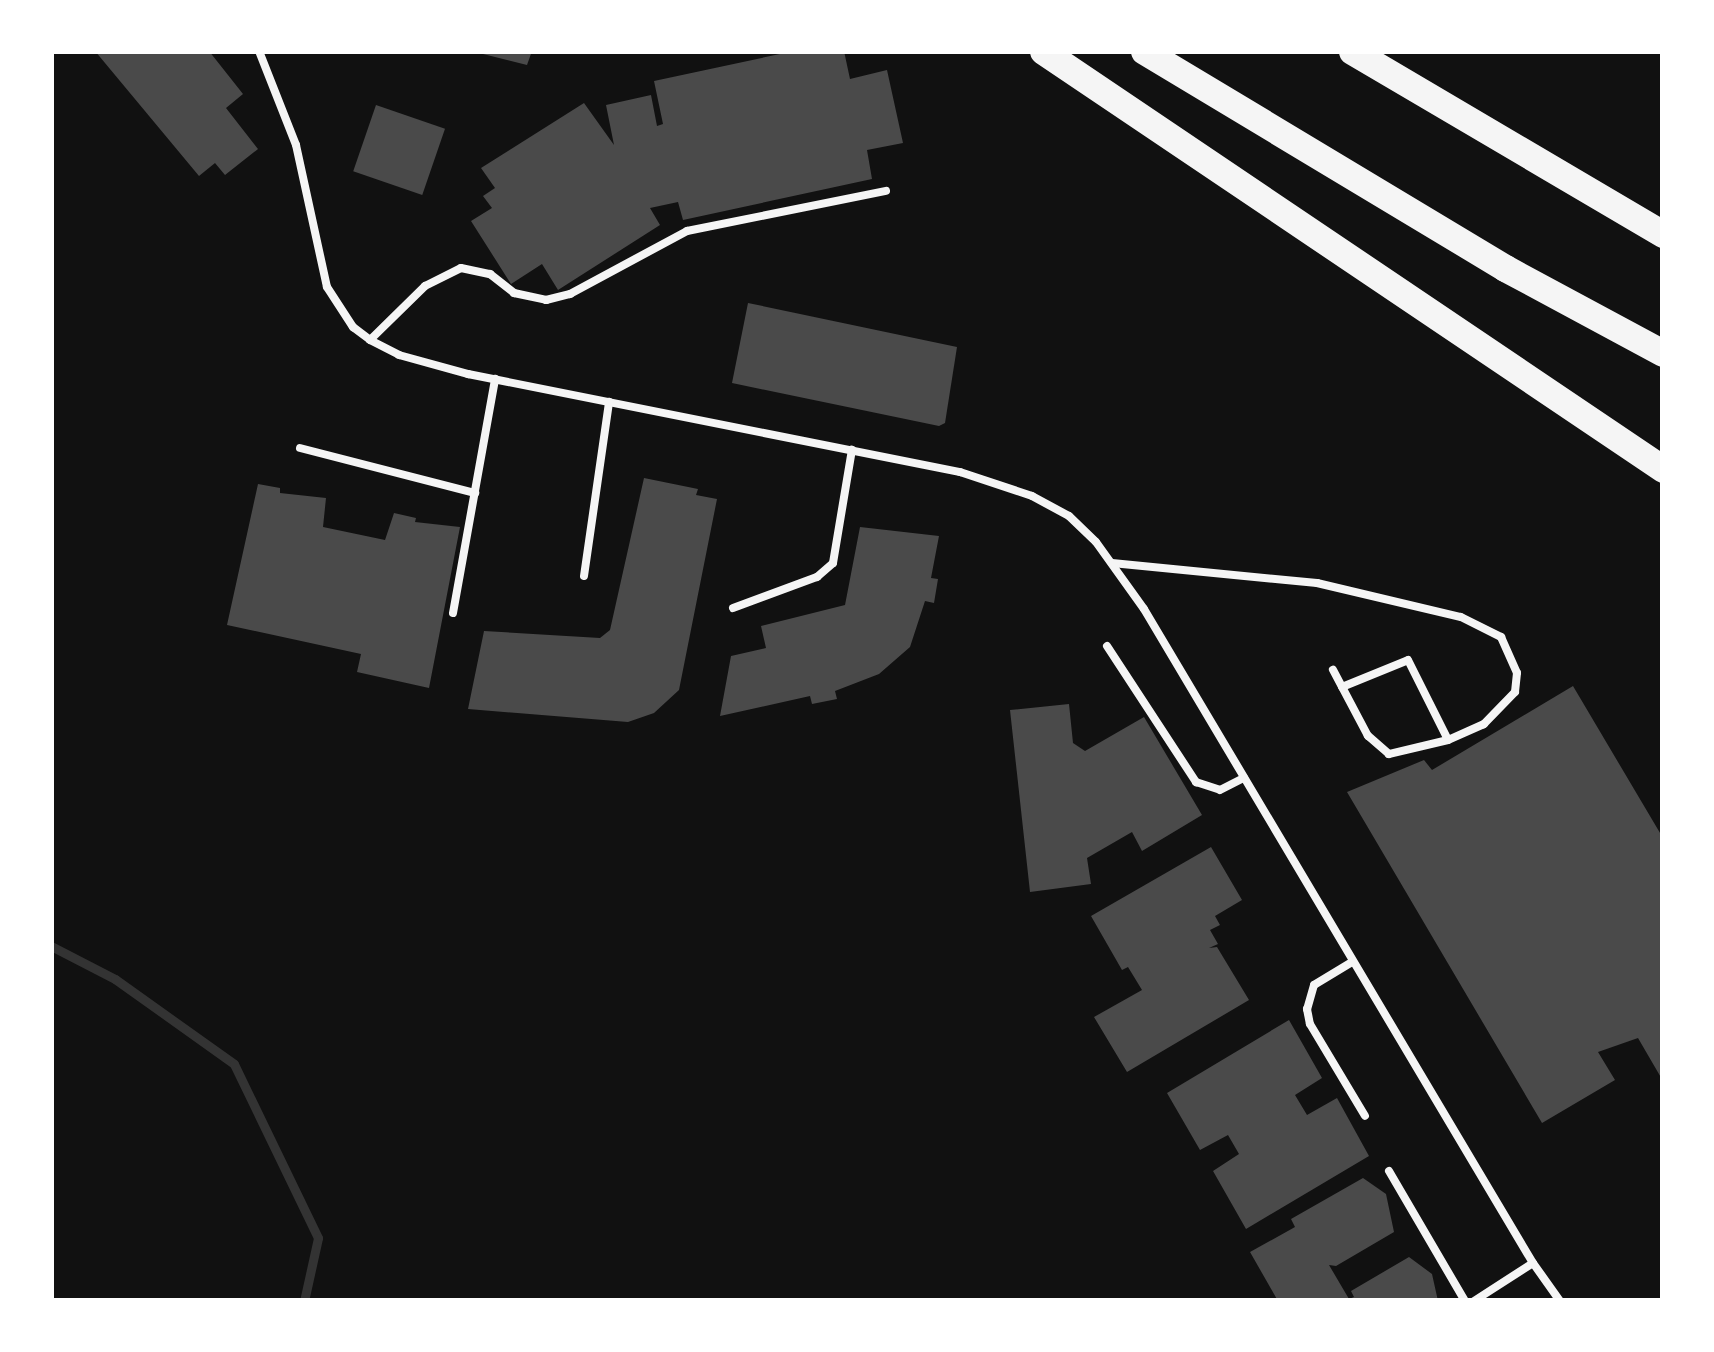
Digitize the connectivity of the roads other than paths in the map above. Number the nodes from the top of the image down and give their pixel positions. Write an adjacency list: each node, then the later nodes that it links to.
1 (260, 51): 7 (lane)
2 (1042, 51): 13 (highway)
3 (1144, 51): 8 (highway)
4 (1352, 51): 6 (highway)
5 (886, 191): 7 (lane)
6 (1663, 234)
7 (370, 340): 9 (lane)
8 (1663, 353)
9 (495, 379): 10 (lane); 14 (lane)
10 (609, 402): 12 (lane); 16 (lane)
11 (300, 448): 14 (lane)
12 (852, 451): 15 (lane); 17 (lane)
13 (1663, 469)
14 (475, 493): 18 (lane)
15 (1111, 562): 22 (lane); 23 (lane)
16 (584, 576)
17 (734, 608)
18 (453, 613)
19 (1107, 646): 23 (lane)
20 (1333, 670): 21 (lane)
21 (1342, 688): 22 (lane); 22 (lane)
22 (1448, 740)
23 (1244, 778): 24 (lane)
24 (1352, 962): 25 (lane); 27 (lane)
25 (1365, 1116)
26 (1389, 1171): 28 (lane)
27 (1533, 1263): 28 (lane); 29 (lane)
28 (1469, 1301)
29 (1561, 1301)

